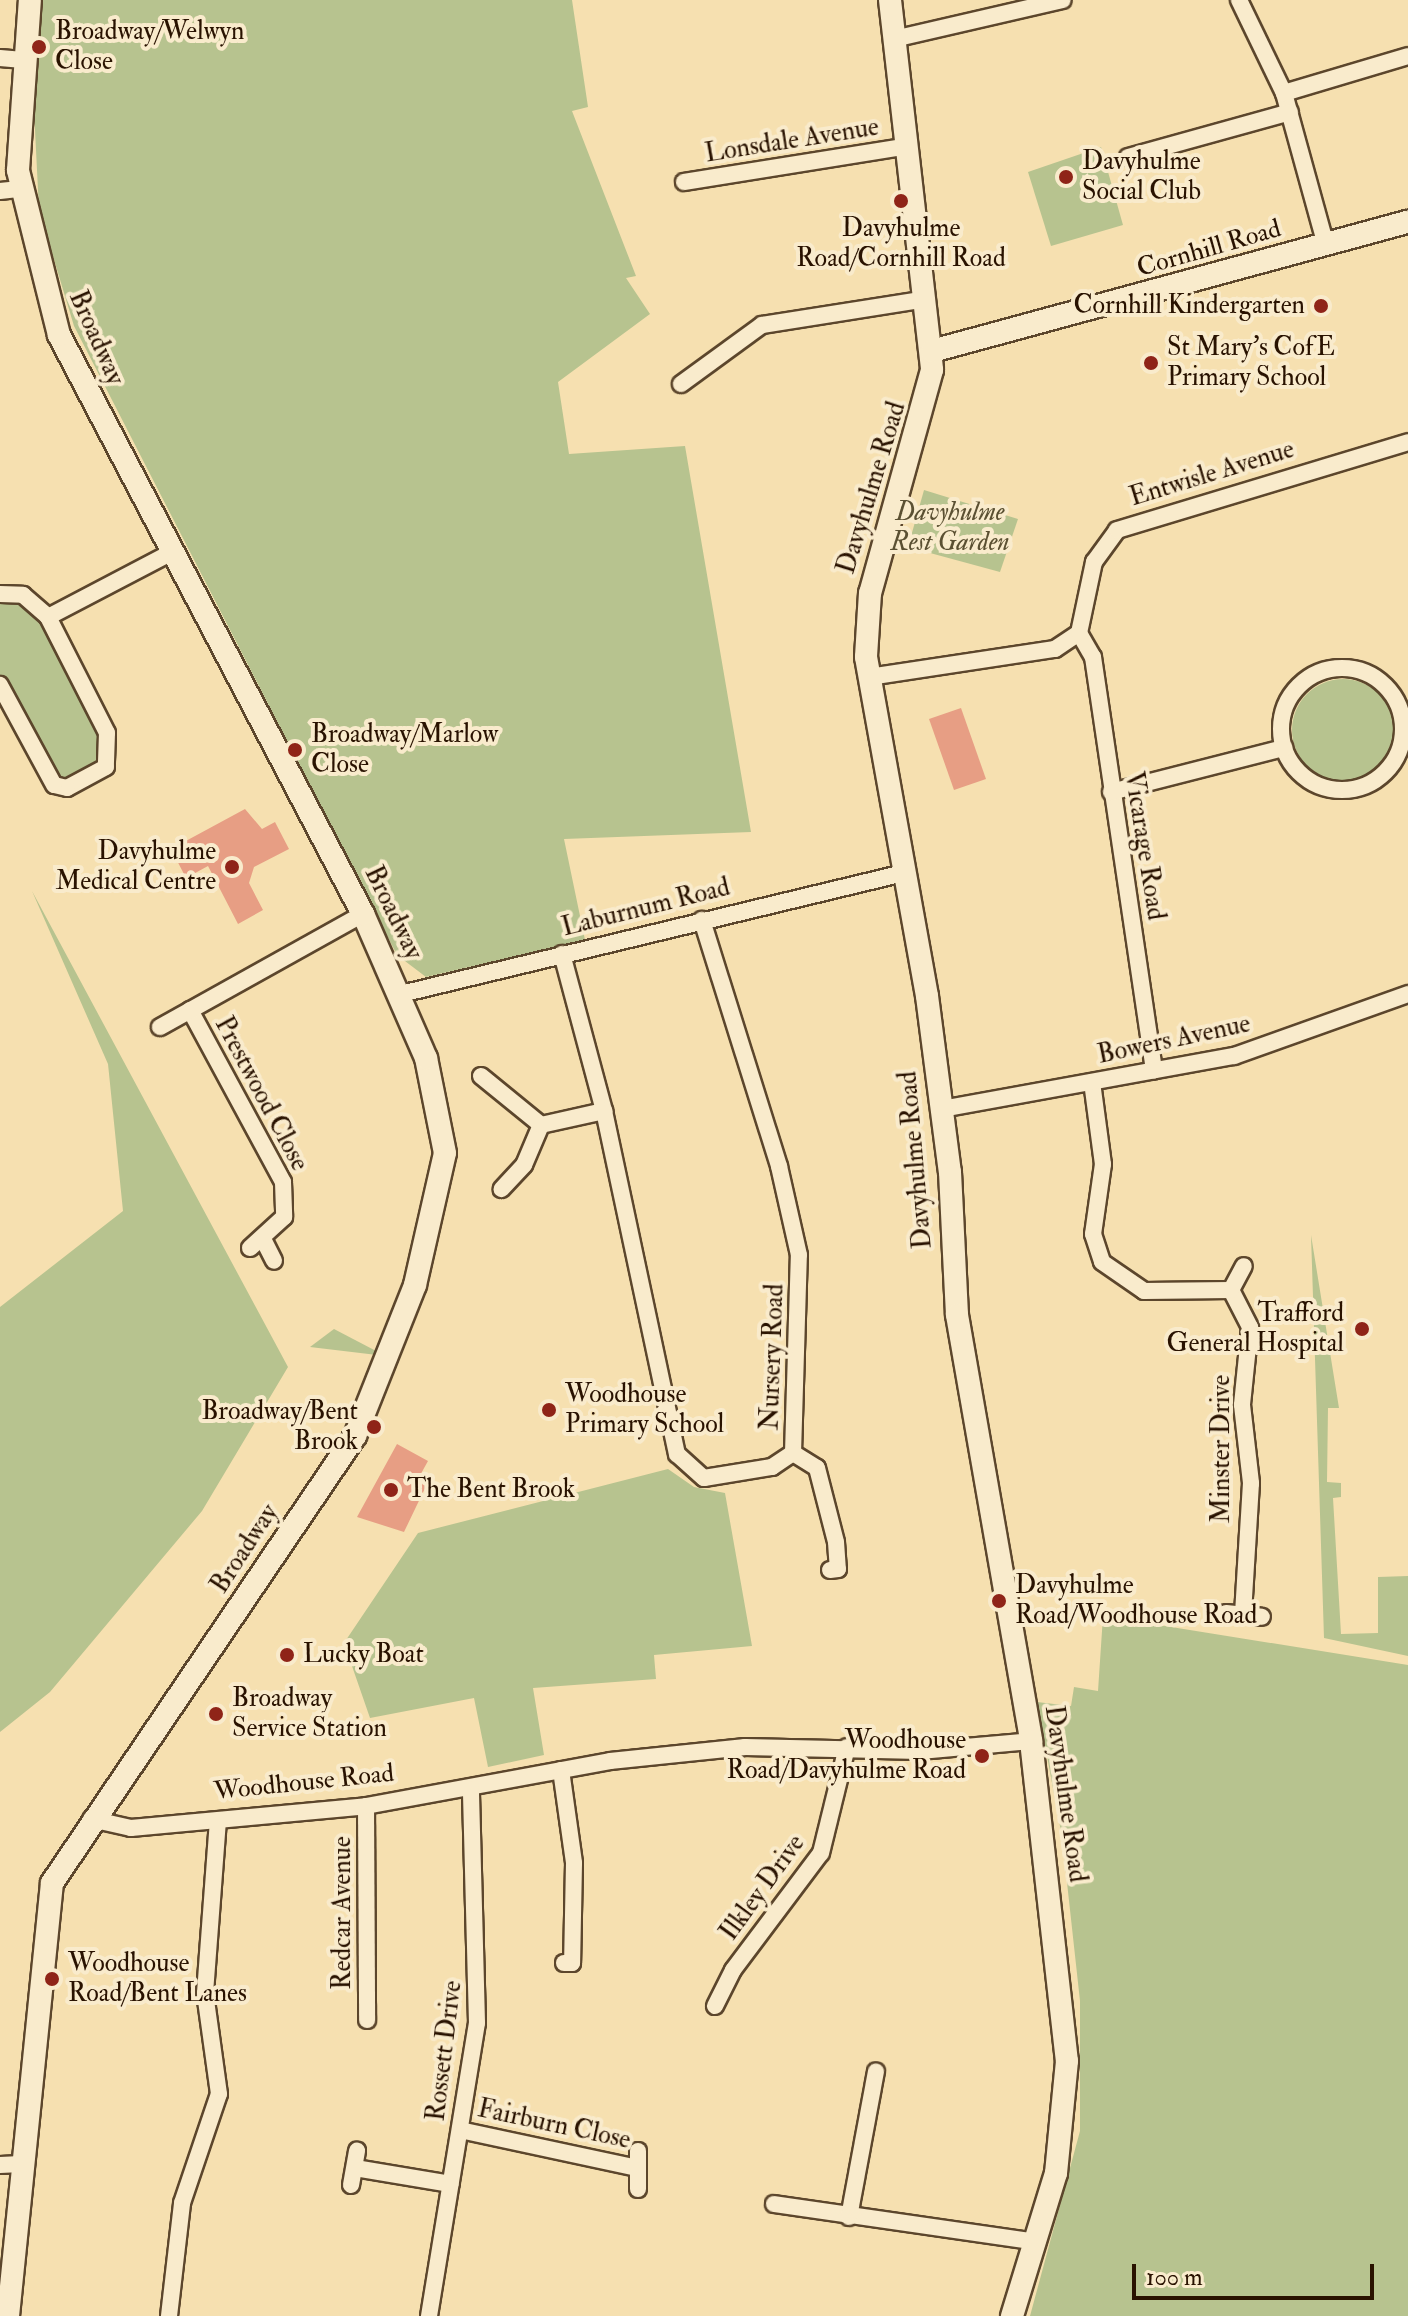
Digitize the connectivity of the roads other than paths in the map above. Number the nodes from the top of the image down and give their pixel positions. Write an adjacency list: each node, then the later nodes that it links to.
1 (30, 0): 8 (street, Broadway)
2 (890, 0): 5 (street, Davyhulme Road)
3 (1063, 0): 5 (street)
4 (1239, 0): 9 (street)
5 (894, 39): 11 (street, Davyhulme Road)
6 (1408, 56): 9 (street)
7 (0, 58): 8 (street)
8 (23, 60): 14 (street, Broadway)
9 (1284, 93): 10 (street)
10 (1290, 112): 12 (street); 16 (street)
11 (908, 146): 13 (street, Lonsdale Avenue); 17 (street, Davyhulme Road)
12 (1128, 157)
13 (684, 182)
14 (10, 190): 21 (street, Broadway)
15 (1408, 222): 16 (street, Cornhill Road)
16 (1326, 245): 18 (street, Cornhill Road)
17 (926, 299): 18 (street, Davyhulme Road); 19 (street)
18 (932, 351): 25 (street, Davyhulme Road)
19 (681, 384)
20 (1408, 442): 24 (street, Entwisle Avenue)
21 (174, 551): 23 (street); 31 (street, Broadway)
22 (0, 594): 23 (street)
23 (48, 617): 26 (street)
24 (1079, 633): 25 (street); 29 (street, Vicarage Road)
25 (869, 677): 30 (street, Davyhulme Road)
26 (0, 685)
27 (1405, 716): 28 (street); 28 (street)
28 (1284, 748): 29 (street)
29 (1111, 792): 38 (street, Vicarage Road)
30 (904, 873): 32 (street, Laburnum Road); 41 (street, Davyhulme Road)
31 (363, 914): 34 (street, Broadway); 36 (street, Prestwood Close)
32 (702, 920): 33 (street, Laburnum Road); 48 (street, Nursery Road)
33 (562, 954): 34 (street, Laburnum Road); 42 (street, Nursery Road)
34 (401, 994): 58 (street, Broadway)
35 (1408, 994): 38 (street, Bowers Avenue)
36 (190, 1010): 37 (street, Prestwood Close); 45 (street, Prestwood Close)
37 (160, 1027)
38 (1154, 1071): 40 (street, Bowers Avenue)
39 (481, 1076): 43 (street)
40 (1092, 1082): 41 (street, Bowers Avenue); 47 (street)
41 (942, 1109): 53 (street, Davyhulme Road)
42 (604, 1111): 43 (street); 48 (street, Nursery Road)
43 (541, 1125): 44 (street)
44 (502, 1189)
45 (274, 1261)
46 (1244, 1266): 47 (street)
47 (1231, 1290): 51 (street, Minster Drive)
48 (793, 1453): 49 (street)
49 (830, 1570)
50 (1226, 1613): 51 (street)
51 (1243, 1615): 52 (street)
52 (1262, 1617)
53 (1031, 1741): 54 (street, Woodhouse Road); 71 (street, Davyhulme Road)
54 (847, 1747): 55 (street, Woodhouse Road); 61 (street, Ilkley Drive)
55 (561, 1770): 56 (street, Woodhouse Road); 60 (street)
56 (471, 1789): 57 (street, Woodhouse Road); 64 (street, Rossett Drive)
57 (366, 1806): 59 (street, Woodhouse Road); 62 (street, Redcar Avenue)
58 (91, 1819): 59 (street, Woodhouse Road); 65 (street)
59 (218, 1820): 73 (street)
60 (564, 1963)
61 (715, 2006)
62 (367, 2020)
63 (876, 2071): 70 (street)
64 (460, 2130): 67 (street, Rossett Drive); 68 (street, Fairburn Close)
65 (10, 2165): 72 (street)
66 (354, 2168): 67 (street)
67 (451, 2184): 74 (street, Rossett Drive)
68 (638, 2189)
69 (774, 2204): 70 (street)
70 (849, 2217): 71 (street)
71 (1037, 2242): 75 (street, Davyhulme Road)
72 (8, 2316)
73 (169, 2316)
74 (429, 2316)
75 (1012, 2316)

